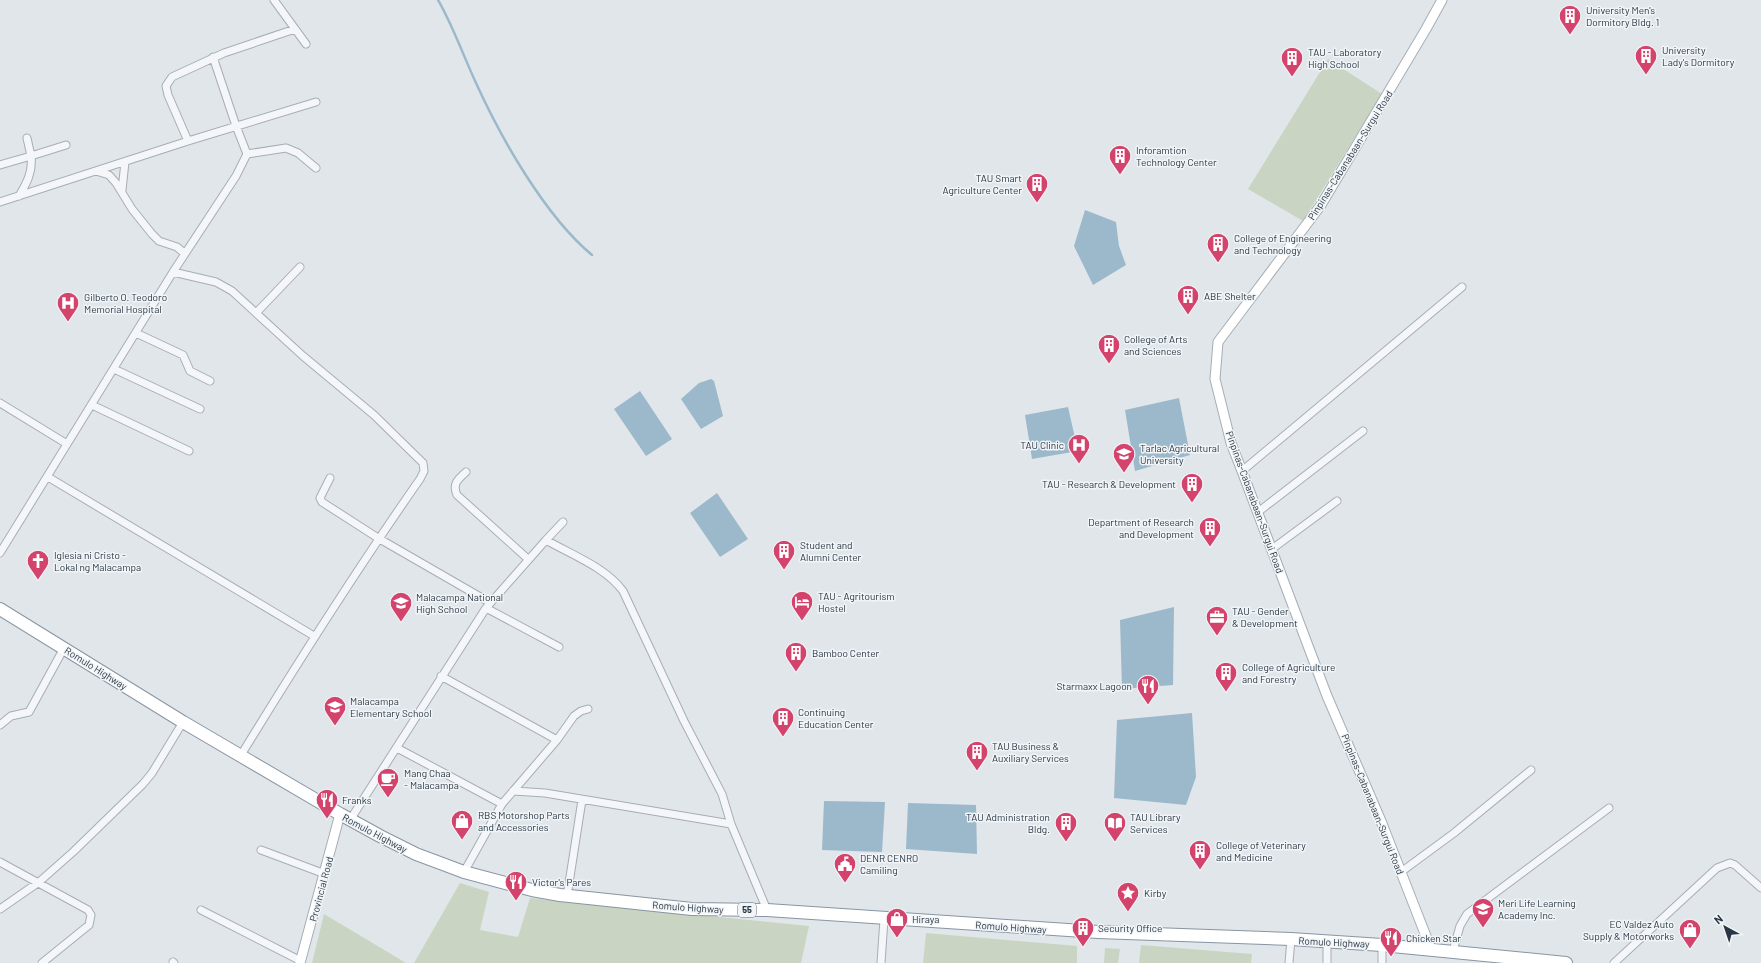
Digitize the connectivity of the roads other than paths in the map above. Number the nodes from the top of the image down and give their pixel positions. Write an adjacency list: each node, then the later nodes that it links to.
1 (274, 0): 3 (street)
2 (1442, 0): 34 (street, Pinpinas-Cabanabaan-Surgui Road)
3 (295, 29): 4 (street); 5 (street)
4 (306, 44)
5 (213, 58): 7 (street); 9 (street)
6 (316, 102): 7 (street)
7 (236, 126): 9 (street); 11 (street)
8 (27, 138): 12 (street)
9 (188, 141): 13 (street)
10 (66, 145): 12 (street)
11 (248, 154): 15 (street); 20 (street)
12 (31, 156): 14 (street); 18 (street)
13 (125, 162): 16 (street); 17 (street)
14 (0, 165)
15 (316, 168)
16 (96, 171): 17 (street); 18 (street)
17 (122, 190): 20 (street)
18 (19, 196): 19 (street)
19 (0, 202)
20 (184, 253): 22 (street)
21 (300, 267): 24 (street)
22 (173, 272): 24 (street); 25 (street)
23 (1462, 287): 34 (street)
24 (257, 312): 41 (street)
25 (136, 333): 26 (street); 27 (street)
26 (114, 369): 29 (street); 30 (street)
27 (210, 381)
28 (0, 403): 32 (street)
29 (92, 405): 32 (street); 33 (street)
30 (200, 409)
31 (1363, 431): 39 (street)
32 (67, 444): 36 (street)
33 (189, 451)
34 (1242, 471): 39 (street, Pinpinas-Cabanabaan-Surgui Road)
35 (466, 472): 45 (street)
36 (48, 477): 44 (street); 48 (street)
37 (330, 478): 41 (street)
38 (1337, 501): 43 (street)
39 (1258, 512): 43 (street, Pinpinas-Cabanabaan-Surgui Road)
40 (563, 522): 42 (street)
41 (378, 538): 46 (street); 48 (street)
42 (546, 540): 45 (street); 64 (street)
43 (1272, 549): 68 (street, Pinpinas-Cabanabaan-Surgui Road)
44 (0, 553)
45 (528, 559): 46 (street)
46 (487, 605): 49 (street); 51 (street)
47 (0, 609): 50 (highway, Romulo Highway / 55)
48 (314, 636): 57 (street)
49 (559, 647)
50 (64, 648): 53 (highway, Romulo Highway / 55); 54 (street)
51 (441, 676): 55 (street); 56 (street)
52 (588, 709): 55 (street)
53 (183, 722): 57 (highway, Romulo Highway / 55); 70 (street)
54 (0, 725)
55 (557, 740): 59 (street)
56 (397, 748): 61 (street); 63 (street)
57 (241, 755): 63 (highway, Romulo Highway / 55)
58 (1531, 770): 68 (street)
59 (513, 791): 60 (street); 61 (street)
60 (582, 800): 64 (street); 72 (street)
61 (502, 804): 67 (street)
62 (1609, 808): 81 (street)
63 (345, 817): 67 (highway, Romulo Highway / 55); 69 (street, Provincial Road)
64 (731, 824): 75 (street)
65 (261, 850): 69 (street)
66 (0, 862): 70 (street)
67 (464, 872): 72 (highway, Romulo Highway / 55)
68 (1401, 872): 80 (street, Pinpinas-Cabanabaan-Surgui Road)
69 (325, 874): 82 (street, Provincial Road)
70 (39, 882): 73 (street); 84 (street)
71 (1761, 888): 90 (street)
72 (567, 896): 75 (highway, Romulo Highway / 55)
73 (0, 909)
74 (201, 910): 82 (street)
75 (766, 910): 76 (highway, Romulo Highway / 55)
76 (884, 919): 77 (highway, Romulo Highway / 55); 85 (street)
77 (1291, 939): 78 (highway, Romulo Highway / 55); 86 (street)
78 (1328, 941): 79 (highway, Romulo Highway / 55); 87 (street)
79 (1382, 945): 80 (highway, Romulo Highway / 55); 88 (street)
80 (1431, 949): 81 (highway, Romulo Highway / 55)
81 (1453, 951): 83 (highway, Romulo Highway / 55)
82 (301, 962)
83 (1544, 962): 89 (highway, Romulo Highway / 55)
84 (42, 963)
85 (881, 963)
86 (1289, 963)
87 (1327, 963)
88 (1382, 963)
89 (1566, 963)
90 (1614, 963)

